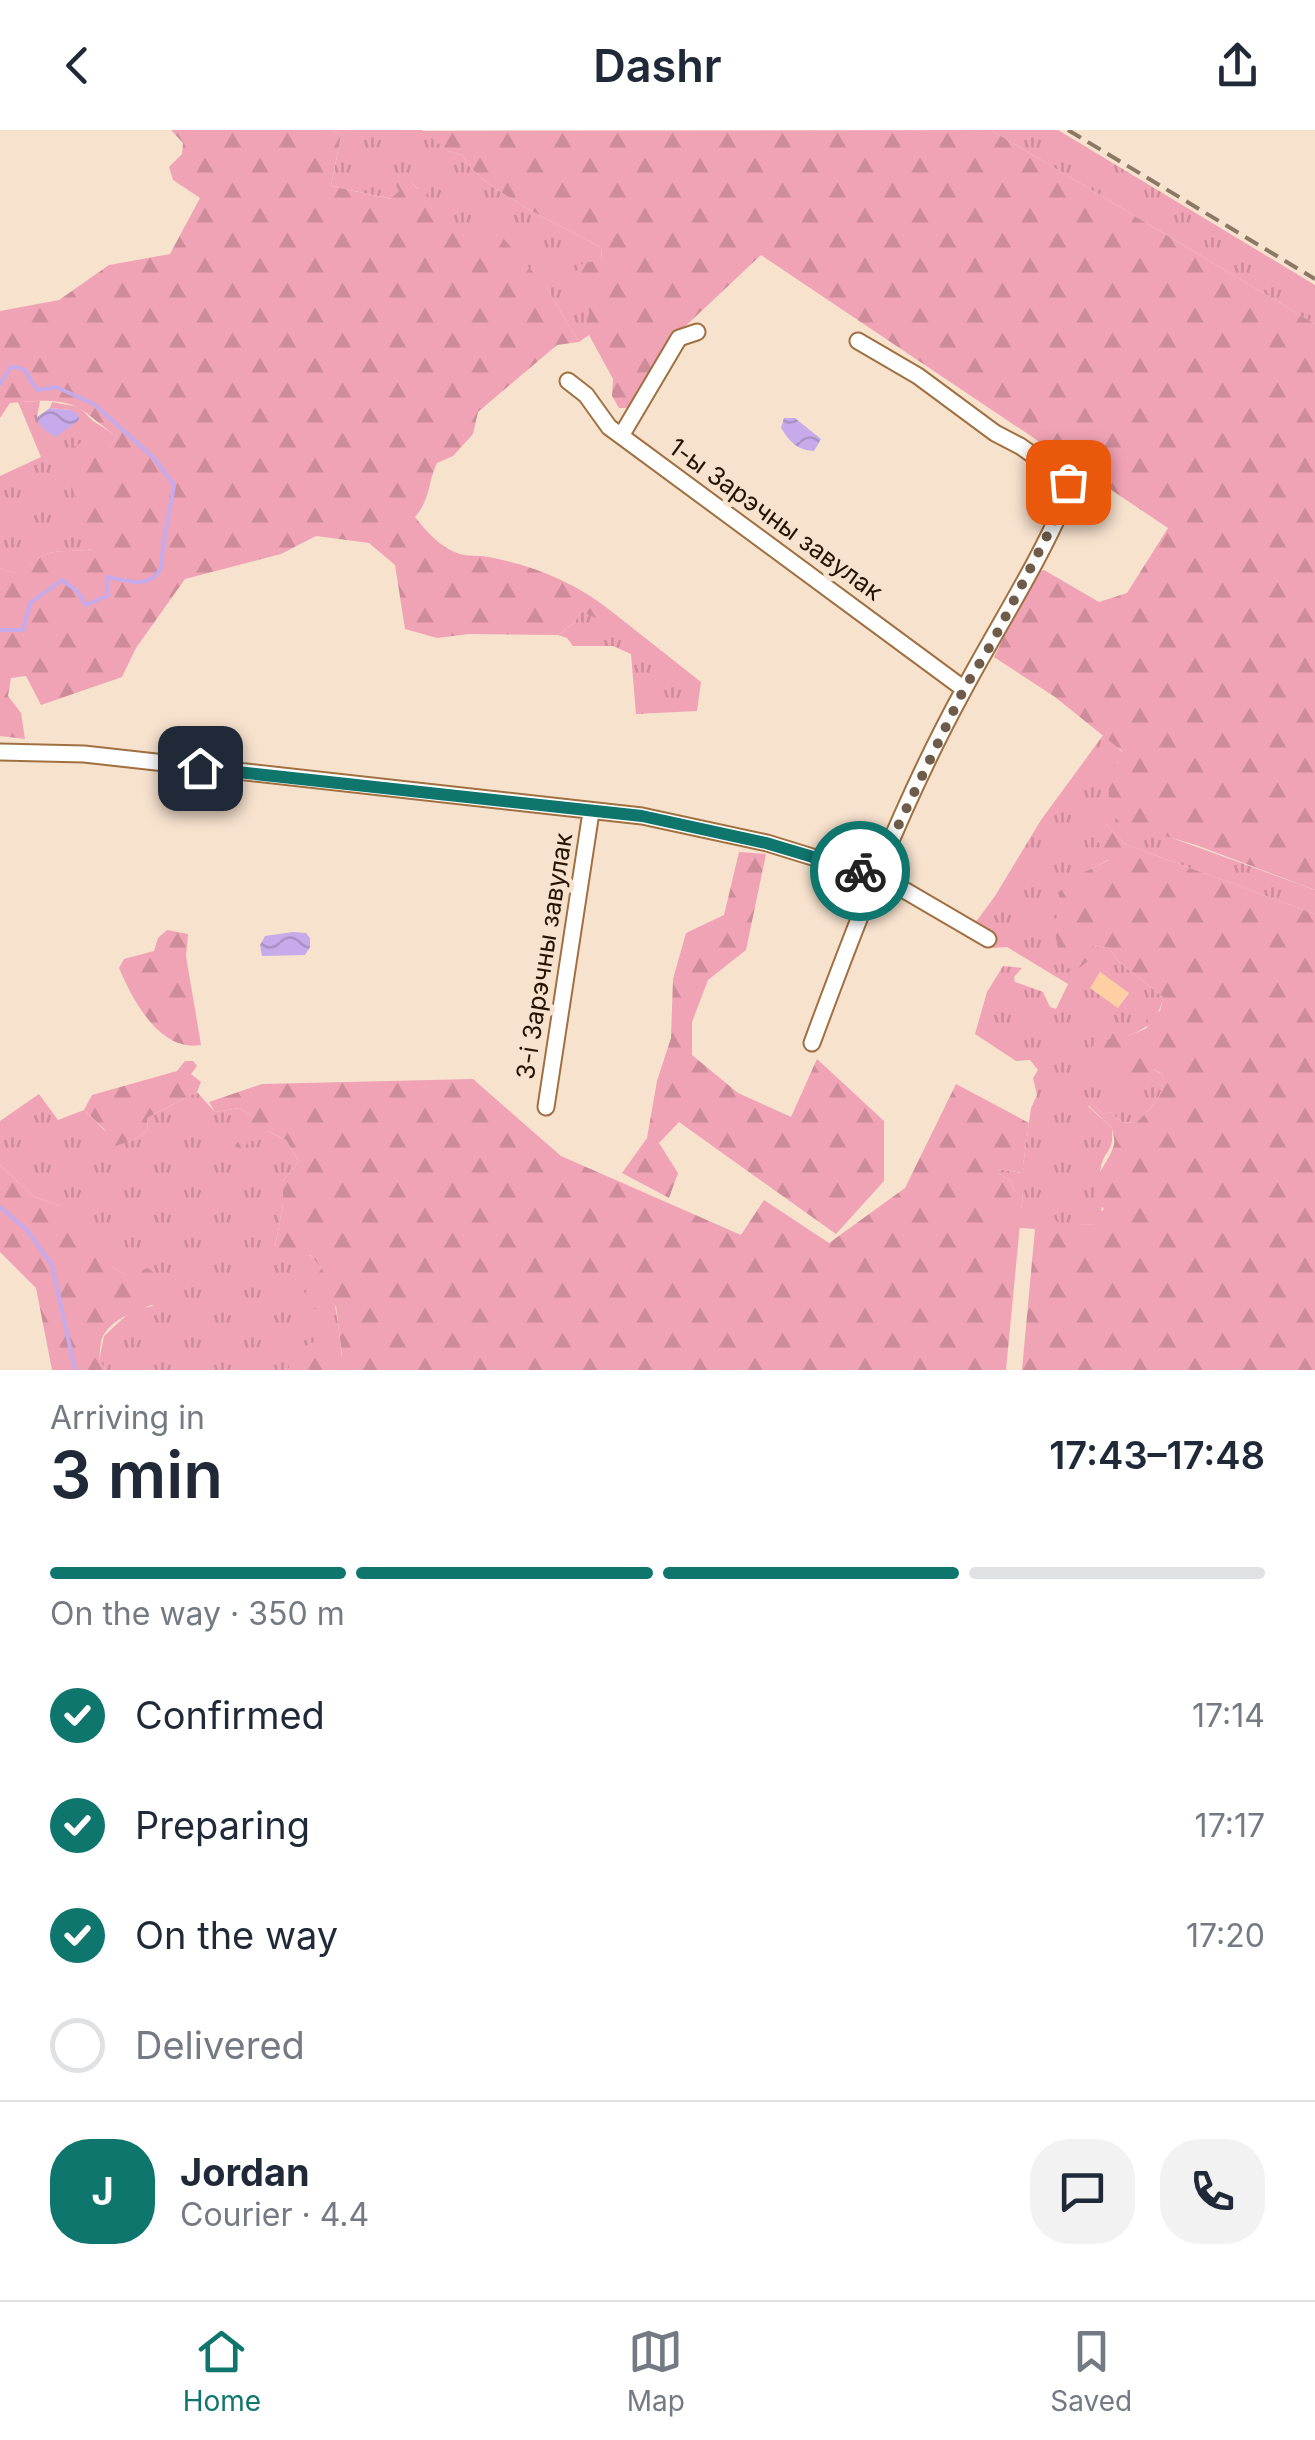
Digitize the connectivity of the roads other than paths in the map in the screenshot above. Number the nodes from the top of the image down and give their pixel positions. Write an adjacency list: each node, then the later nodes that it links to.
1 (697, 332): 4 (street)
2 (858, 341): 5 (street)
3 (568, 381): 4 (street, 1-ы Зарэчны завулак)
4 (620, 436): 5 (street, 1-ы Зарэчны завулак)
5 (964, 689): 8 (street)
6 (0, 752): 7 (street)
7 (591, 812): 8 (street); 11 (street, 3-і Зарэчны завулак)
8 (874, 876): 9 (street); 10 (street)
9 (988, 939)
10 (812, 1043)
11 (546, 1107)

